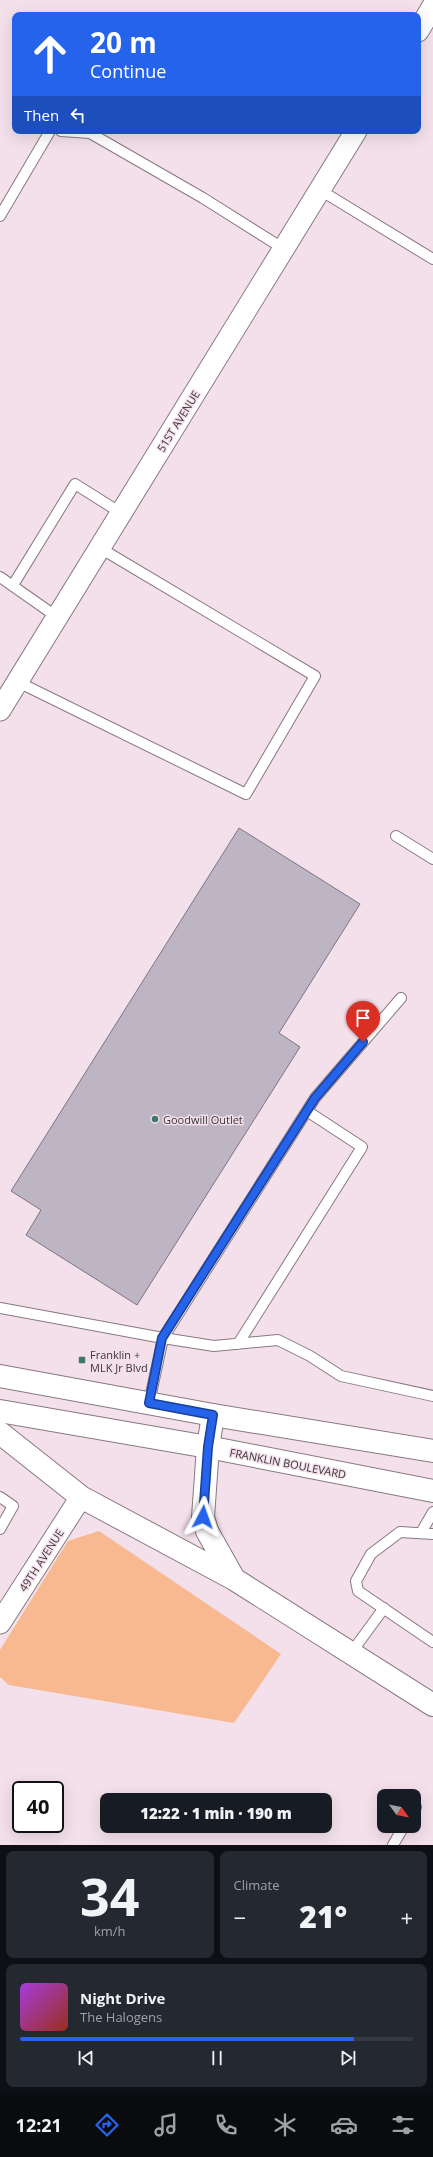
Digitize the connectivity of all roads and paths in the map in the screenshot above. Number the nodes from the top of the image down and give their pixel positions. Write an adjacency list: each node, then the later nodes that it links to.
1 (433, 6): 2 (street)
2 (421, 26)
3 (48, 134): 7 (lane)
4 (92, 134): 8 (lane)
5 (354, 134): 6 (street, 51ST AVENUE)
6 (320, 190): 8 (street, 51ST AVENUE); 9 (lane)
7 (0, 216)
8 (284, 249): 10 (street, 51ST AVENUE)
9 (433, 259)
10 (121, 513): 11 (street, 51ST AVENUE); 13 (lane)
11 (100, 548): 14 (street, 51ST AVENUE); 15 (lane)
12 (0, 577): 13 (lane)
13 (13, 586): 14 (lane)
14 (57, 616): 15 (street, 51ST AVENUE)
15 (18, 682): 16 (street, 51ST AVENUE)
16 (0, 710)
17 (396, 836): 18 (lane)
18 (433, 859)
19 (401, 998): 20 (lane)
20 (307, 1112): 22 (lane); 23 (lane)
21 (0, 1308): 22 (lane)
22 (162, 1338): 23 (lane); 26 (lane)
23 (238, 1344): 25 (lane)
24 (0, 1376): 26 (main road)
25 (433, 1396)
26 (149, 1403): 28 (main road)
27 (0, 1411): 30 (main road, FRANKLIN BOULEVARD)
28 (213, 1415): 30 (main road); 31 (main road)
29 (0, 1433): 34 (main road)
30 (208, 1447): 32 (main road, FRANKLIN BOULEVARD); 39 (main road)
31 (433, 1451)
32 (433, 1491)
33 (0, 1497): 36 (lane)
34 (81, 1497): 39 (main road); 41 (street, 49TH AVENUE)
35 (433, 1512): 37 (lane)
36 (0, 1528)
37 (422, 1532): 38 (lane); 40 (lane)
38 (433, 1534)
39 (234, 1578): 43 (main road)
40 (384, 1608): 42 (lane); 43 (lane)
41 (0, 1623)
42 (433, 1642)
43 (351, 1653): 44 (main road)
44 (432, 1701)
45 (400, 1833): 46 (lane)
46 (393, 1845)

